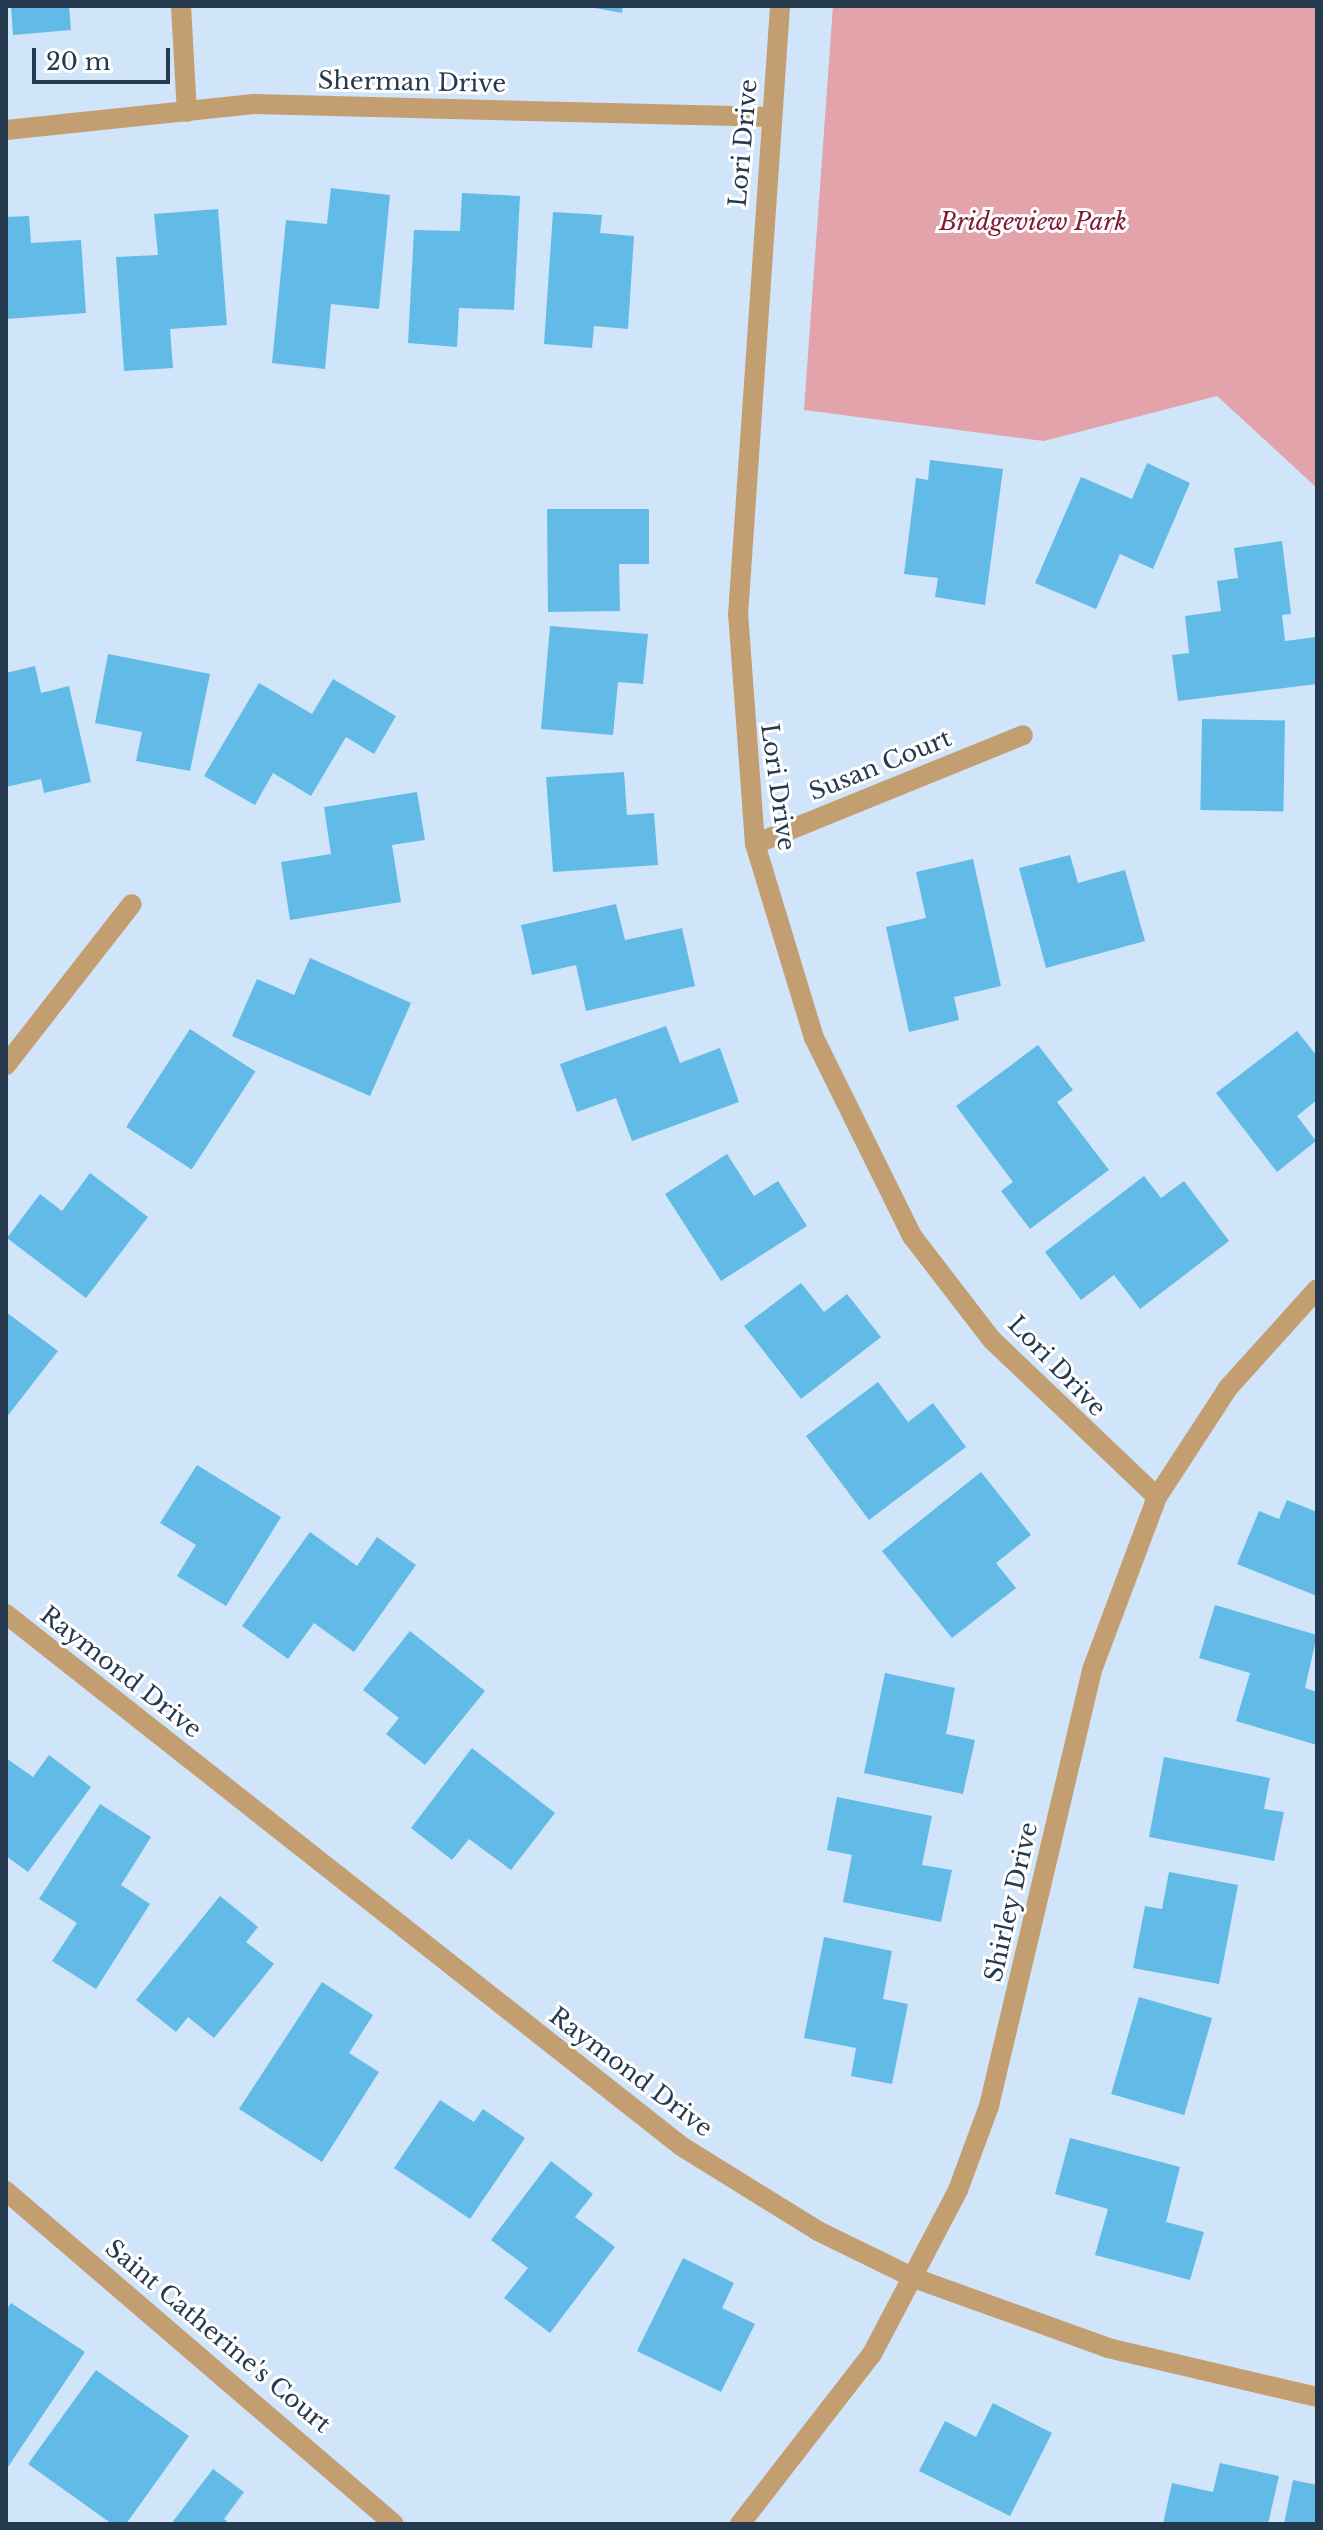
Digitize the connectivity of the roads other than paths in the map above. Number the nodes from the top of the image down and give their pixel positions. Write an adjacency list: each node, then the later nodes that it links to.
1 (181, 6): 3 (street)
2 (780, 6): 4 (street, Lori Drive)
3 (187, 112): 4 (street, Sherman Drive); 5 (street, Sherman Drive)
4 (770, 117): 7 (street, Lori Drive)
5 (6, 130)
6 (1023, 735): 7 (street, Susan Court)
7 (755, 844): 11 (street, Lori Drive)
8 (132, 904): 9 (street)
9 (6, 1065)
10 (1317, 1289): 11 (street, Shirley Drive)
11 (1157, 1497): 14 (street, Shirley Drive)
12 (6, 1614): 14 (street, Raymond Drive)
13 (6, 2191): 16 (street, Saint Catherine's Court)
14 (914, 2278): 15 (street, Raymond Drive); 17 (street, Shirley Drive)
15 (1317, 2397)
16 (394, 2524)
17 (740, 2524)

